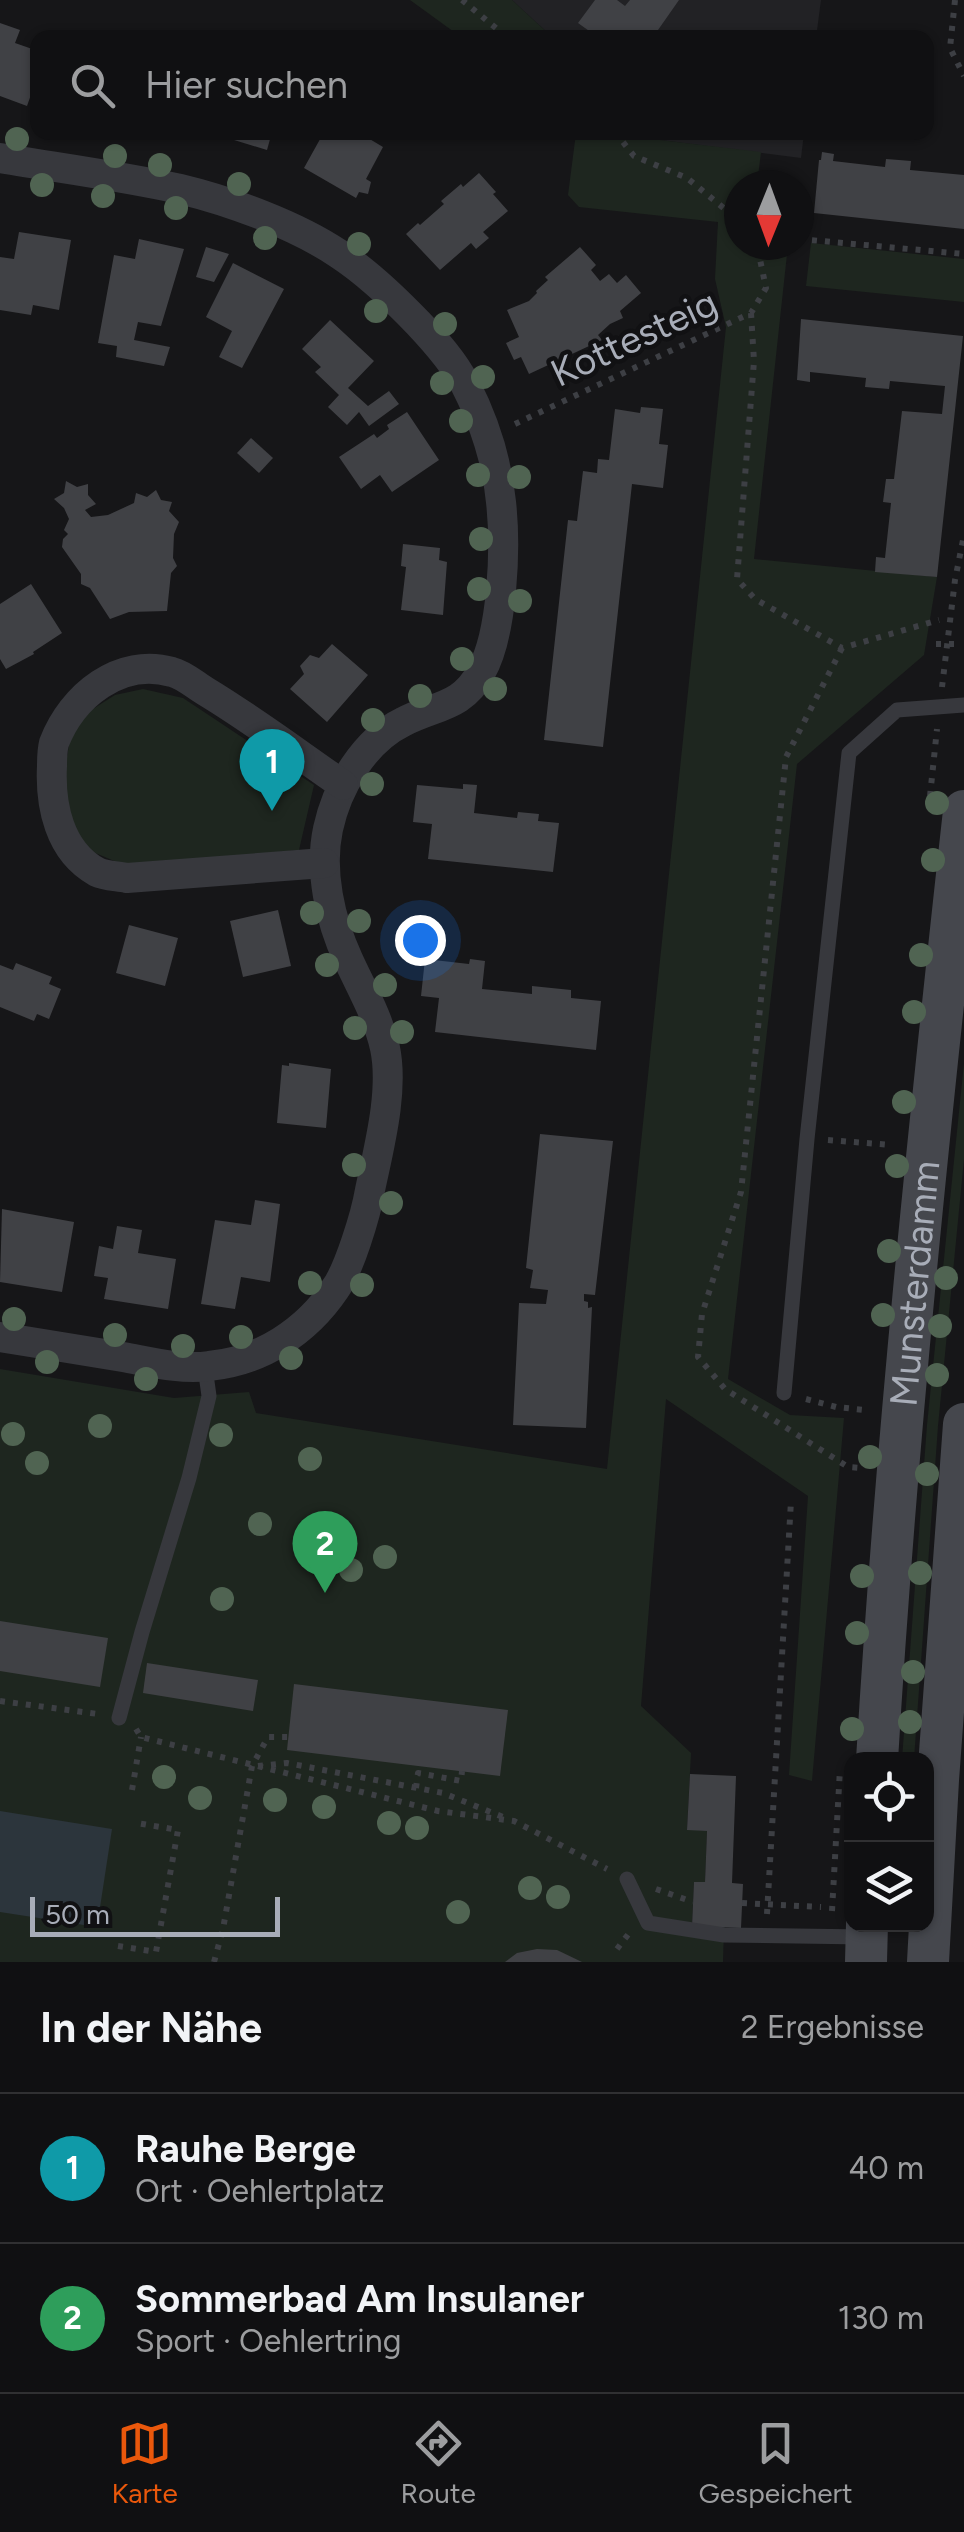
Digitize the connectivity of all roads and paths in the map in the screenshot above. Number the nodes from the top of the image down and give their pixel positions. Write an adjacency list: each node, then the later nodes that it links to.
1 (462, 0): 3 (path)
2 (955, 0): 4 (path)
3 (498, 30)
4 (964, 76)
5 (622, 140): 7 (path)
6 (0, 158): 18 (street)
7 (724, 208)
8 (814, 240): 9 (path)
9 (964, 254)
10 (760, 260): 11 (path, Kottesteig)
11 (751, 314): 12 (path, Kottesteig); 16 (path)
12 (514, 424)
13 (938, 620): 16 (path)
14 (936, 644): 15 (path)
15 (954, 644)
16 (842, 648): 27 (path)
17 (964, 704): 21 (lane)
18 (344, 786): 20 (street); 20 (street)
19 (964, 811): 35 (main road, Munsterdamm)
20 (324, 864): 24 (street)
21 (807, 1139): 22 (path); 25 (lane)
22 (891, 1144)
23 (0, 1337): 24 (street)
24 (204, 1367): 32 (lane)
25 (784, 1393): 26 (path); 27 (path)
26 (865, 1410)
27 (766, 1415): 29 (path)
28 (964, 1424): 51 (main road, Munsterdamm)
29 (860, 1468)
30 (792, 1502): 45 (path)
31 (0, 1701): 32 (path)
32 (119, 1718): 34 (path)
33 (288, 1736): 36 (path)
34 (141, 1737): 36 (path); 39 (path)
35 (878, 1752)
36 (252, 1766): 38 (path); 40 (path); 50 (path)
37 (462, 1771): 38 (path)
38 (416, 1788): 40 (path)
39 (132, 1790)
40 (514, 1821): 42 (path)
41 (137, 1823): 49 (path)
42 (627, 1879): 43 (path); 47 (lane)
43 (693, 1902)
44 (742, 1904): 45 (path)
45 (767, 1904): 46 (path); 47 (path)
46 (821, 1906)
47 (766, 1935): 48 (lane)
48 (867, 1941)
49 (118, 1946)
50 (214, 1962)
51 (928, 1962)

